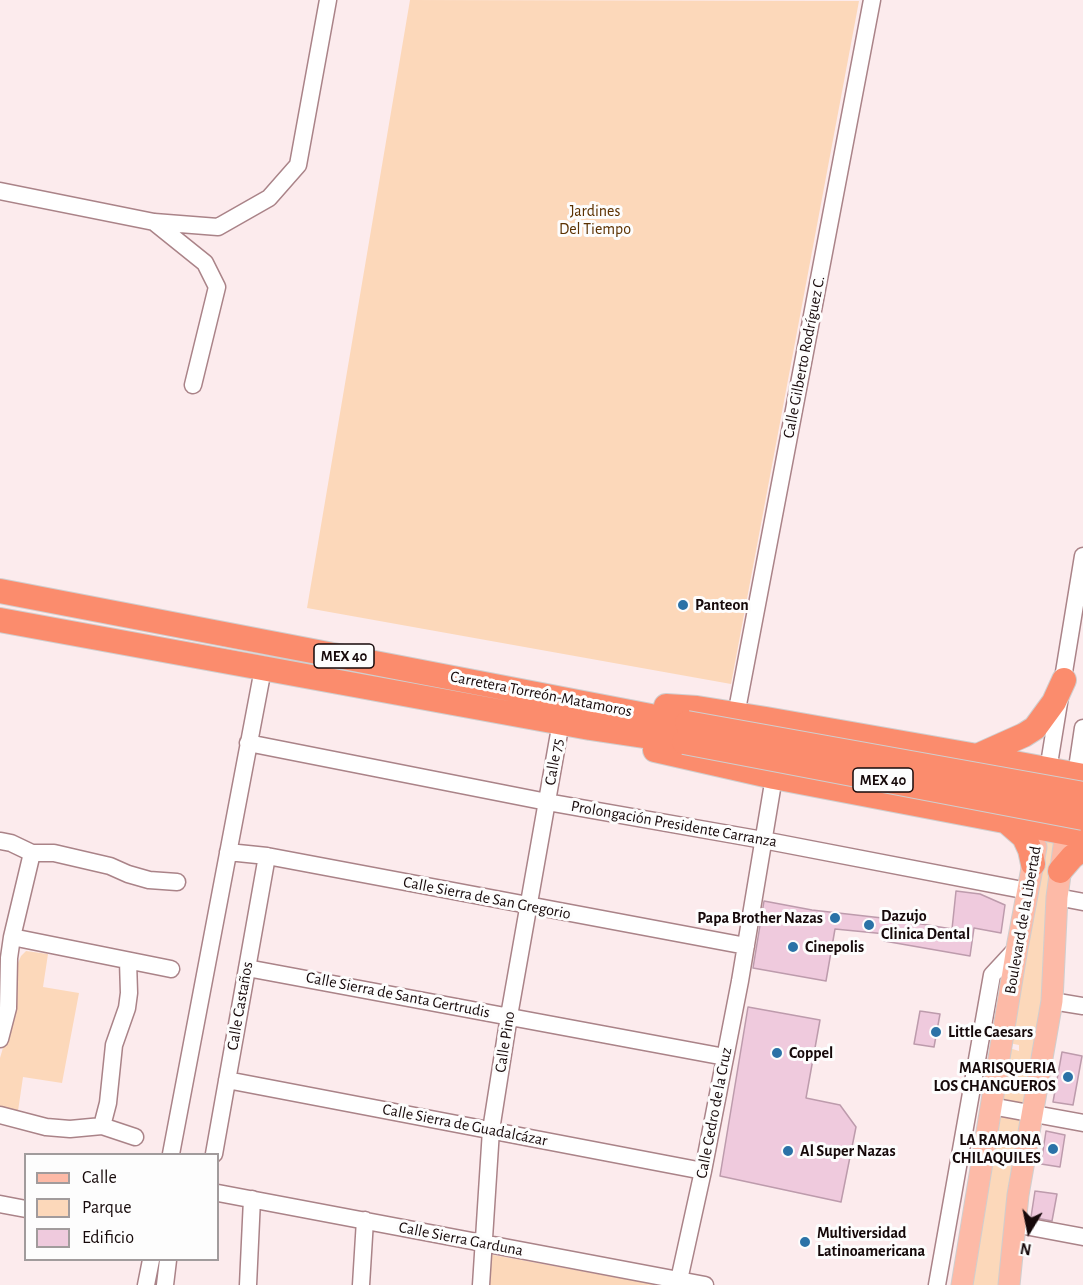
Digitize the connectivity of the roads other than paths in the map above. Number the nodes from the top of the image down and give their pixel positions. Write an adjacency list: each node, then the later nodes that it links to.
1 (327, 0): 4 (street)
2 (872, 0): 12 (street, Calle Gilberto Rodríguez C.)
3 (0, 191): 4 (street)
4 (154, 222): 5 (street)
5 (193, 385)
6 (1083, 556): 10 (street, Boulevard de la Libertad)
7 (0, 591): 11 (highway, Carretera Torreón-Matamoros / MEX 40)
8 (6, 618): 9 (highway, MEX 40)
9 (263, 669): 13 (highway, MEX 40); 17 (street)
10 (1064, 680): 18 (highway); 19 (street, Boulevard de la Libertad)
11 (618, 709): 12 (highway); 16 (highway, Carretera Torreón-Matamoros / MEX 40)
12 (736, 715): 18 (highway)
13 (561, 722): 14 (highway, MEX 40); 22 (street, Calle 75)
14 (590, 728): 16 (highway, MEX 40); 20 (highway)
15 (1083, 728): 21 (street)
16 (686, 732): 21 (highway, Carretera Torreón-Matamoros / MEX 40, bridge); 25 (highway, MEX 40, bridge)
17 (248, 743): 22 (street, Prolongación Presidente Carranza); 28 (street)
18 (984, 757): 19 (highway); 23 (highway)
19 (1048, 770): 21 (highway); 24 (main road, Boulevard de la Libertad)
20 (774, 777): 23 (highway); 26 (street, Calle Cedro de la Cruz)
21 (1081, 782): 25 (main road)
22 (547, 802): 26 (street, Prolongación Presidente Carranza); 37 (street, Calle Pino)
23 (1001, 822): 24 (highway); 31 (highway)
24 (1040, 828): 25 (highway); 31 (main road, Boulevard de la Libertad)
25 (1079, 834): 32 (highway)
26 (763, 840): 34 (street, Prolongación Presidente Carranza); 39 (street, Calle Cedro de la Cruz)
27 (1, 841): 29 (street)
28 (228, 852): 30 (street, Calle Sierra de San Gregorio); 58 (street)
29 (32, 853): 33 (street); 38 (street)
30 (267, 856): 37 (street, Calle Sierra de San Gregorio); 42 (street, Calle Castaños)
31 (1033, 864): 34 (main road, Boulevard de la Libertad)
32 (1060, 871): 35 (main road, Boulevard de la Libertad)
33 (177, 882)
34 (1028, 891): 40 (main road, Boulevard de la Libertad)
35 (1057, 897): 36 (street); 44 (main road, Boulevard de la Libertad)
36 (1083, 902)
37 (528, 906): 39 (street, Calle Sierra de San Gregorio); 46 (street, Calle Pino)
38 (12, 937): 41 (street); 47 (street)
39 (746, 946): 49 (street, Calle Cedro de la Cruz)
40 (1017, 948): 51 (main road, Boulevard de la Libertad); 78 (street)
41 (128, 961): 43 (street); 55 (street)
42 (247, 968): 46 (street, Calle Sierra de Santa Gertrudis); 50 (street, Calle Castaños)
43 (171, 969)
44 (1052, 1001): 45 (street); 52 (main road, Boulevard de la Libertad)
45 (1083, 1006)
46 (509, 1016): 49 (street, Calle Sierra de Santa Gertrudis); 56 (street, Calle Pino)
47 (3, 1020): 48 (street)
48 (0, 1039)
49 (725, 1057): 60 (street, Calle Cedro de la Cruz)
50 (227, 1080): 56 (street, Calle Sierra de Guadalcázar); 59 (street, Calle Castaños)
51 (991, 1106): 52 (street); 79 (main road, Boulevard de la Libertad)
52 (1033, 1113): 54 (street); 66 (main road, Boulevard de la Libertad)
53 (0, 1115): 55 (street)
54 (1083, 1123)
55 (102, 1126): 57 (street)
56 (491, 1130): 60 (street, Calle Sierra de Guadalcázar); 68 (street, Calle Pino)
57 (135, 1137)
58 (171, 1153)
59 (214, 1153)
60 (703, 1171): 71 (street, Calle Cedro de la Cruz)
61 (219, 1193): 62 (street, Calle Sierra Garduna)
62 (252, 1199): 65 (street, Calle Sierra Garduna); 74 (street)
63 (0, 1204): 64 (street)
64 (24, 1209)
65 (364, 1220): 68 (street, Calle Sierra Garduna); 75 (street)
66 (1014, 1224): 67 (street); 80 (main road, Boulevard de la Libertad)
67 (1083, 1237)
68 (484, 1243): 71 (street, Calle Sierra Garduna); 76 (street, Calle Pino)
69 (151, 1261): 72 (street)
70 (168, 1261): 73 (street)
71 (679, 1280): 77 (street, Calle Sierra Garduna)
72 (146, 1285)
73 (165, 1285)
74 (248, 1285)
75 (361, 1285)
76 (481, 1285)
77 (705, 1285)
78 (937, 1285)
79 (962, 1285)
80 (1009, 1285)

